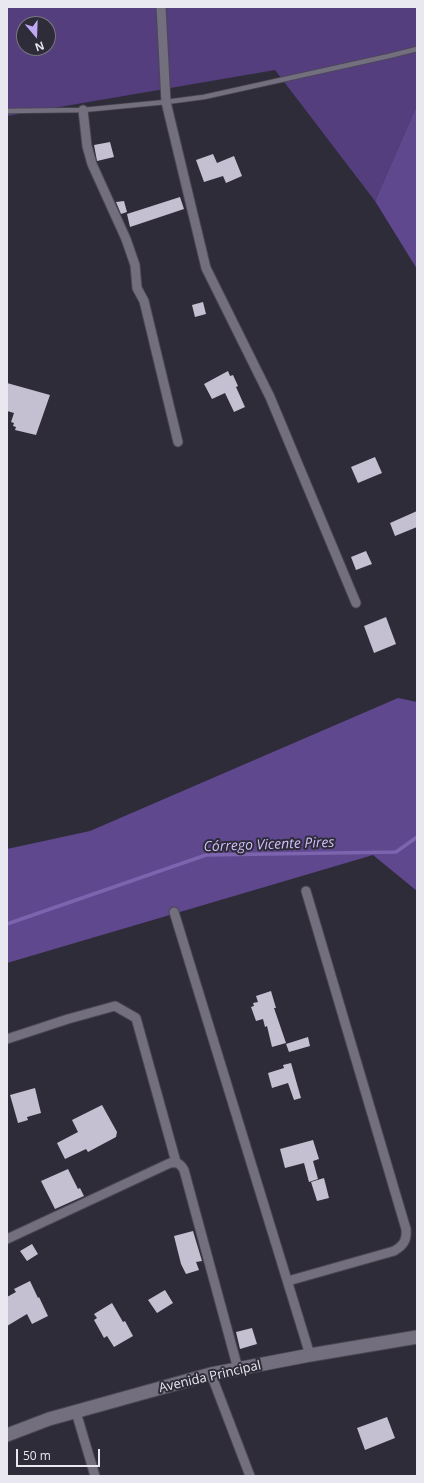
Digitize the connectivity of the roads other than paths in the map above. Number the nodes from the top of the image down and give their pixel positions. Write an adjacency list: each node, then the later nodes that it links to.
1 (161, 7): 3 (street)
2 (417, 49): 3 (lane)
3 (166, 102): 4 (lane); 7 (street)
4 (83, 110): 5 (lane); 6 (street)
5 (7, 111)
6 (178, 442)
7 (356, 602)
8 (306, 891): 13 (street)
9 (174, 912): 13 (street)
10 (7, 1039): 11 (street)
11 (176, 1162): 12 (street); 16 (street)
12 (7, 1239)
13 (288, 1281): 15 (street)
14 (417, 1337): 15 (street, Avenida Principal)
15 (310, 1355): 16 (street, Avenida Principal)
16 (238, 1369): 17 (street, Avenida Principal)
17 (211, 1374): 18 (street, Avenida Principal); 21 (street)
18 (76, 1412): 19 (street, Avenida Principal); 20 (street)
19 (7, 1435)
20 (95, 1476)
21 (250, 1476)

